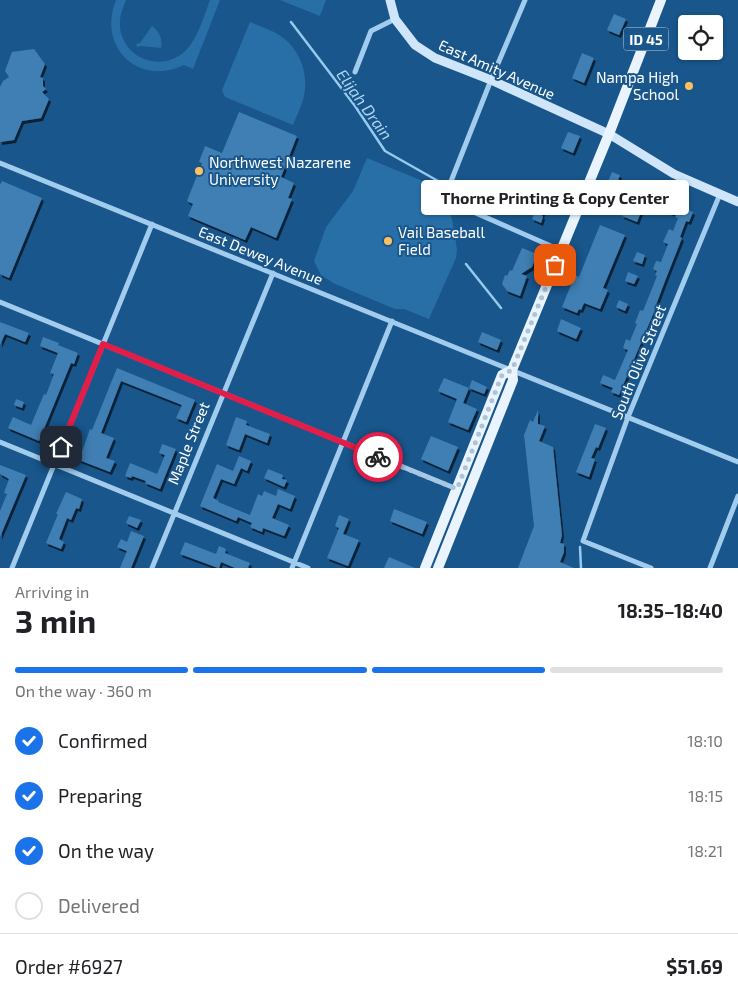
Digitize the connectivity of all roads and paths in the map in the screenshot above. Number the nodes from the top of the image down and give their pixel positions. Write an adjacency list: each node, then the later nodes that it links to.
1 (390, 0): 4 (main road)
2 (525, 0): 6 (street)
3 (661, 0): 7 (main road, ID 45)
4 (395, 19): 5 (street); 6 (main road, East Amity Avenue)
5 (355, 72)
6 (491, 80): 7 (main road, East Amity Avenue); 12 (street)
7 (609, 134): 9 (main road, East Amity Avenue); 12 (main road, ID 45)
8 (0, 163): 11 (street, East Dewey Avenue)
9 (720, 194): 10 (main road, East Amity Avenue); 19 (street, South Olive Street)
10 (738, 202)
11 (152, 224): 13 (street, East Dewey Avenue); 16 (street)
12 (560, 250): 17 (main road, ID 45)
13 (273, 273): 15 (street, East Dewey Avenue); 18 (street, Maple Street)
14 (0, 302): 16 (street)
15 (392, 322): 17 (street, East Dewey Avenue); 21 (street)
16 (103, 344): 18 (street); 24 (street)
17 (512, 370): 19 (street, East Dewey Avenue); 22 (main road, ID 45); 26 (main road, ID 45)
18 (223, 393): 21 (street); 28 (street, Maple Street)
19 (628, 417): 23 (street, East Dewey Avenue); 35 (street, South Olive Street)
20 (0, 442): 24 (street)
21 (343, 442): 25 (street); 29 (street)
22 (476, 442): 25 (main road, ID 45); 26 (main road)
23 (738, 462)
24 (54, 465): 28 (street); 30 (street)
25 (456, 491): 33 (main road, ID 45); 34 (main road)
26 (468, 492): 34 (main road, ID 45)
27 (738, 496): 36 (street)
28 (174, 514): 29 (street); 31 (street, Maple Street)
29 (293, 565): 32 (street)
30 (12, 568)
31 (152, 568)
32 (308, 568)
33 (424, 568)
34 (437, 568)
35 (651, 568)
36 (710, 568)

